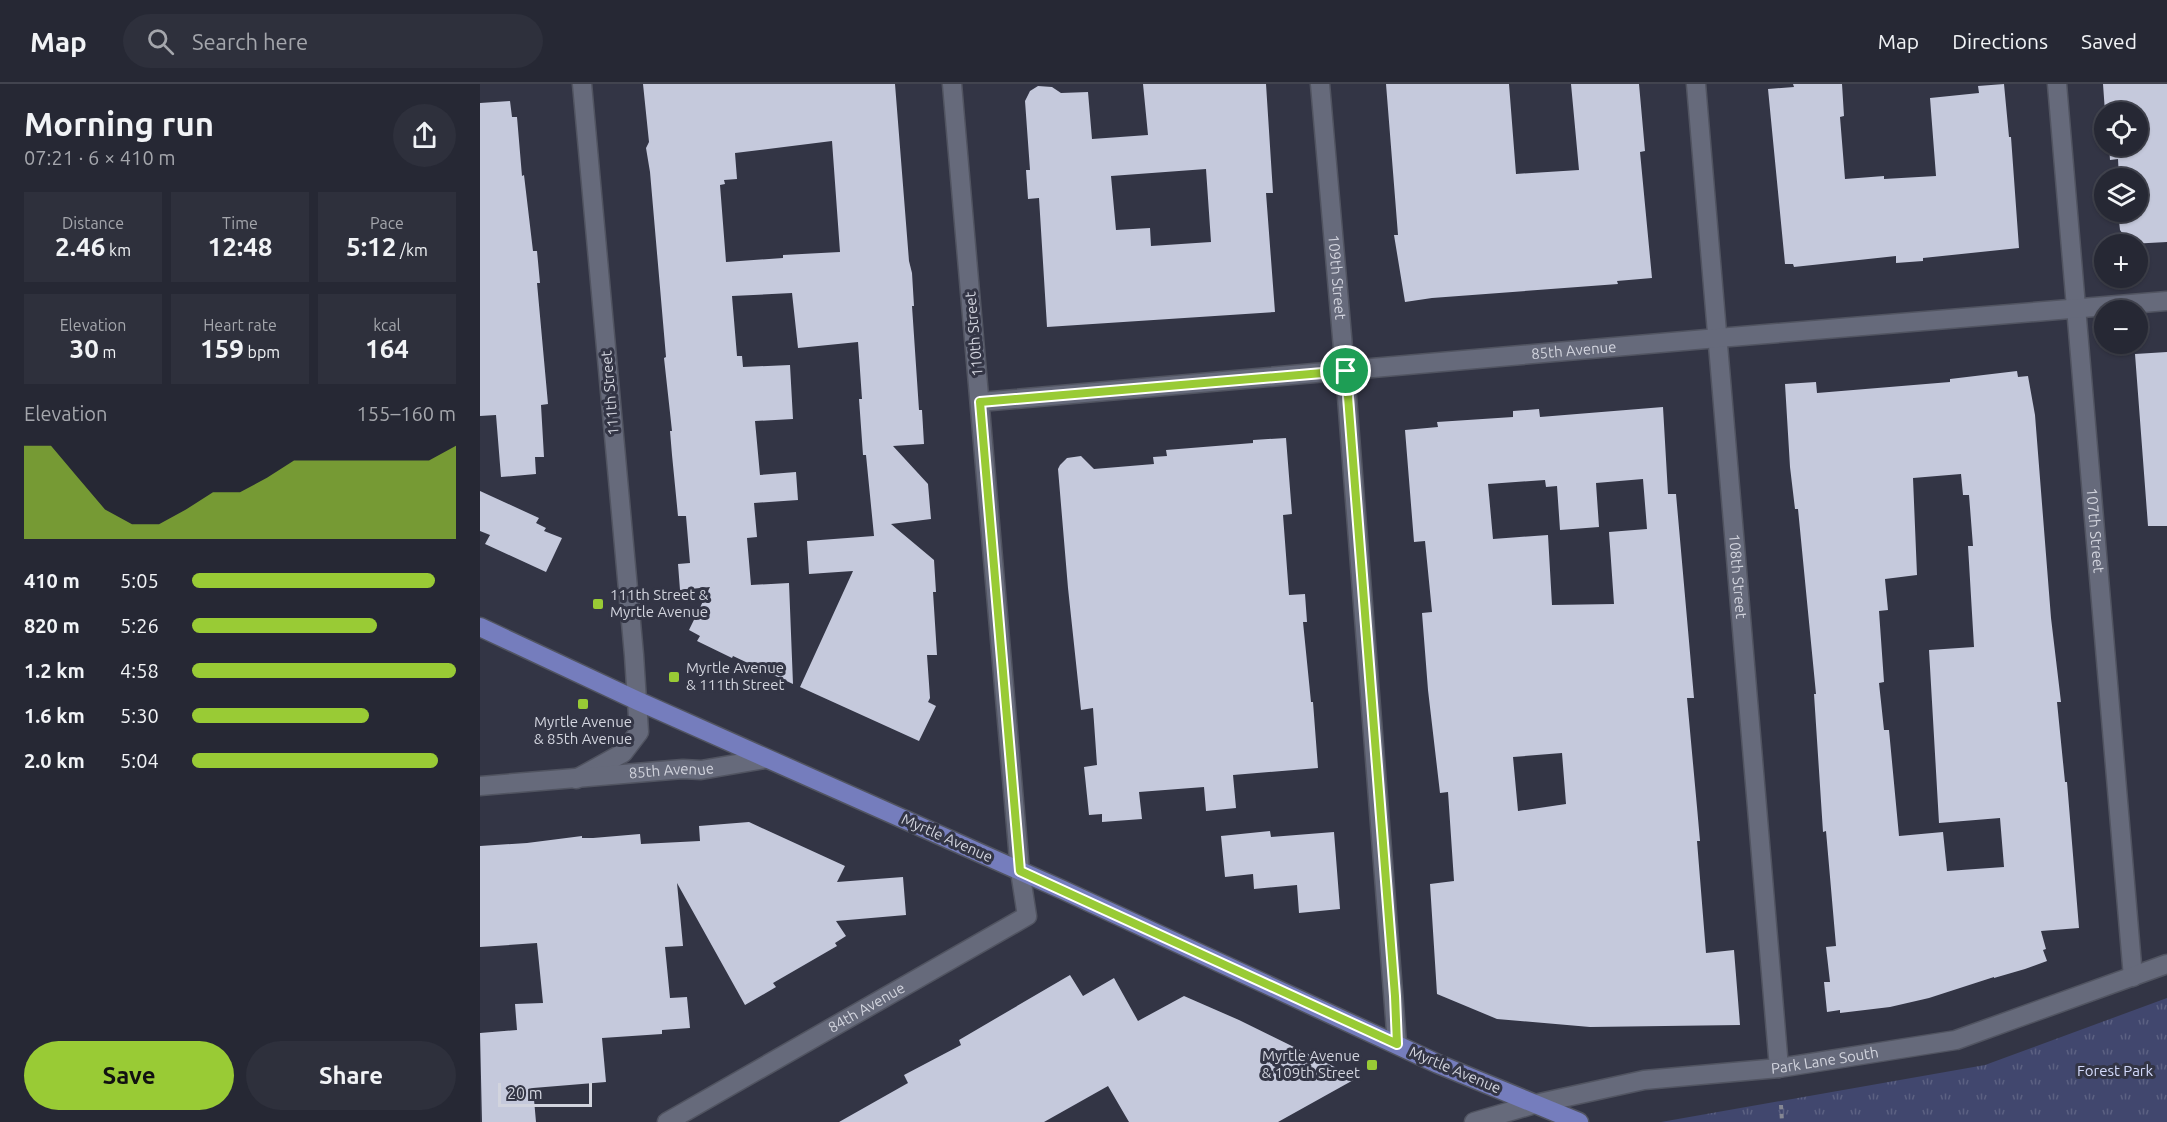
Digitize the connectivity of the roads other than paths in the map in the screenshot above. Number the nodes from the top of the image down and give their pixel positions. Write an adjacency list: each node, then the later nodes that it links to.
1 (582, 84): 12 (street, 111th Street)
2 (952, 84): 10 (street, 110th Street)
3 (1320, 84): 9 (street, 109th Street)
4 (1696, 84): 8 (street, 108th Street)
5 (2057, 84): 7 (street, 107th Street)
6 (2167, 301): 7 (street, 85th Avenue)
7 (2076, 309): 8 (street, 85th Avenue); 18 (street, 107th Street)
8 (1718, 338): 9 (street, 85th Avenue); 20 (street, 108th Street)
9 (1346, 371): 10 (street, 85th Avenue); 19 (street, 109th Street)
10 (980, 402): 16 (street, 110th Street)
11 (480, 627): 12 (main road, Myrtle Avenue)
12 (638, 701): 13 (main road, Myrtle Avenue); 14 (street, 85th Avenue)
13 (765, 759): 14 (street, 85th Avenue); 16 (main road, Myrtle Avenue)
14 (576, 779): 15 (street, 85th Avenue)
15 (480, 786)
16 (1020, 871): 19 (main road, Myrtle Avenue); 22 (street, 84th Avenue)
17 (2167, 964): 18 (street, Park Lane South)
18 (2133, 977): 20 (street, Park Lane South)
19 (1397, 1044): 21 (main road, Myrtle Avenue)
20 (1779, 1068): 21 (street, Park Lane South)
21 (1535, 1104): 23 (street, Park Lane South); 24 (main road, Myrtle Avenue)
22 (667, 1122)
23 (1474, 1122)
24 (1579, 1122)

